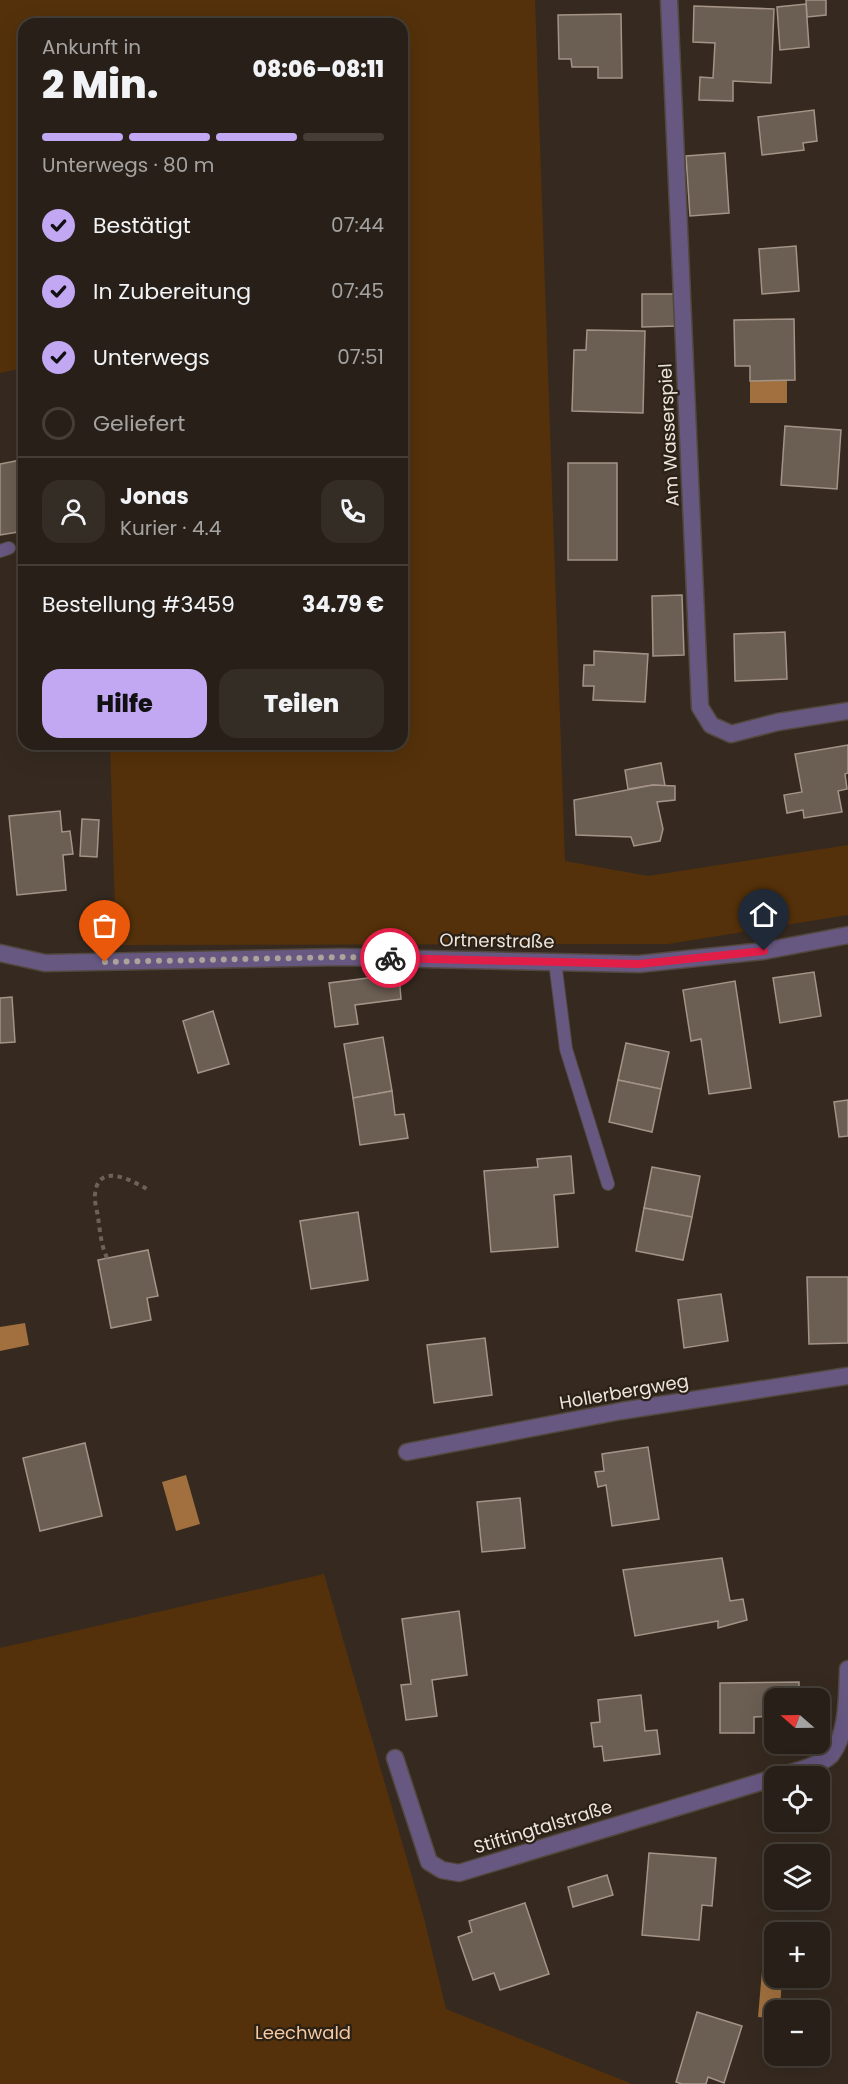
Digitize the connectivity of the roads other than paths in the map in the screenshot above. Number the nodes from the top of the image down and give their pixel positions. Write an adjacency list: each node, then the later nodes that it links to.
1 (669, 0): 2 (street, Am Wasserspiel)
2 (848, 711)
3 (848, 935): 5 (street, Ortnerstraße)
4 (0, 953): 5 (street, Ortnerstraße)
5 (555, 962): 6 (lane)
6 (608, 1184)
7 (848, 1376): 8 (street, Hollerbergweg)
8 (407, 1452)
9 (848, 1670): 11 (street)
10 (395, 1758): 12 (street, Stiftingtalstraße)
11 (809, 1766)
12 (764, 1781)

